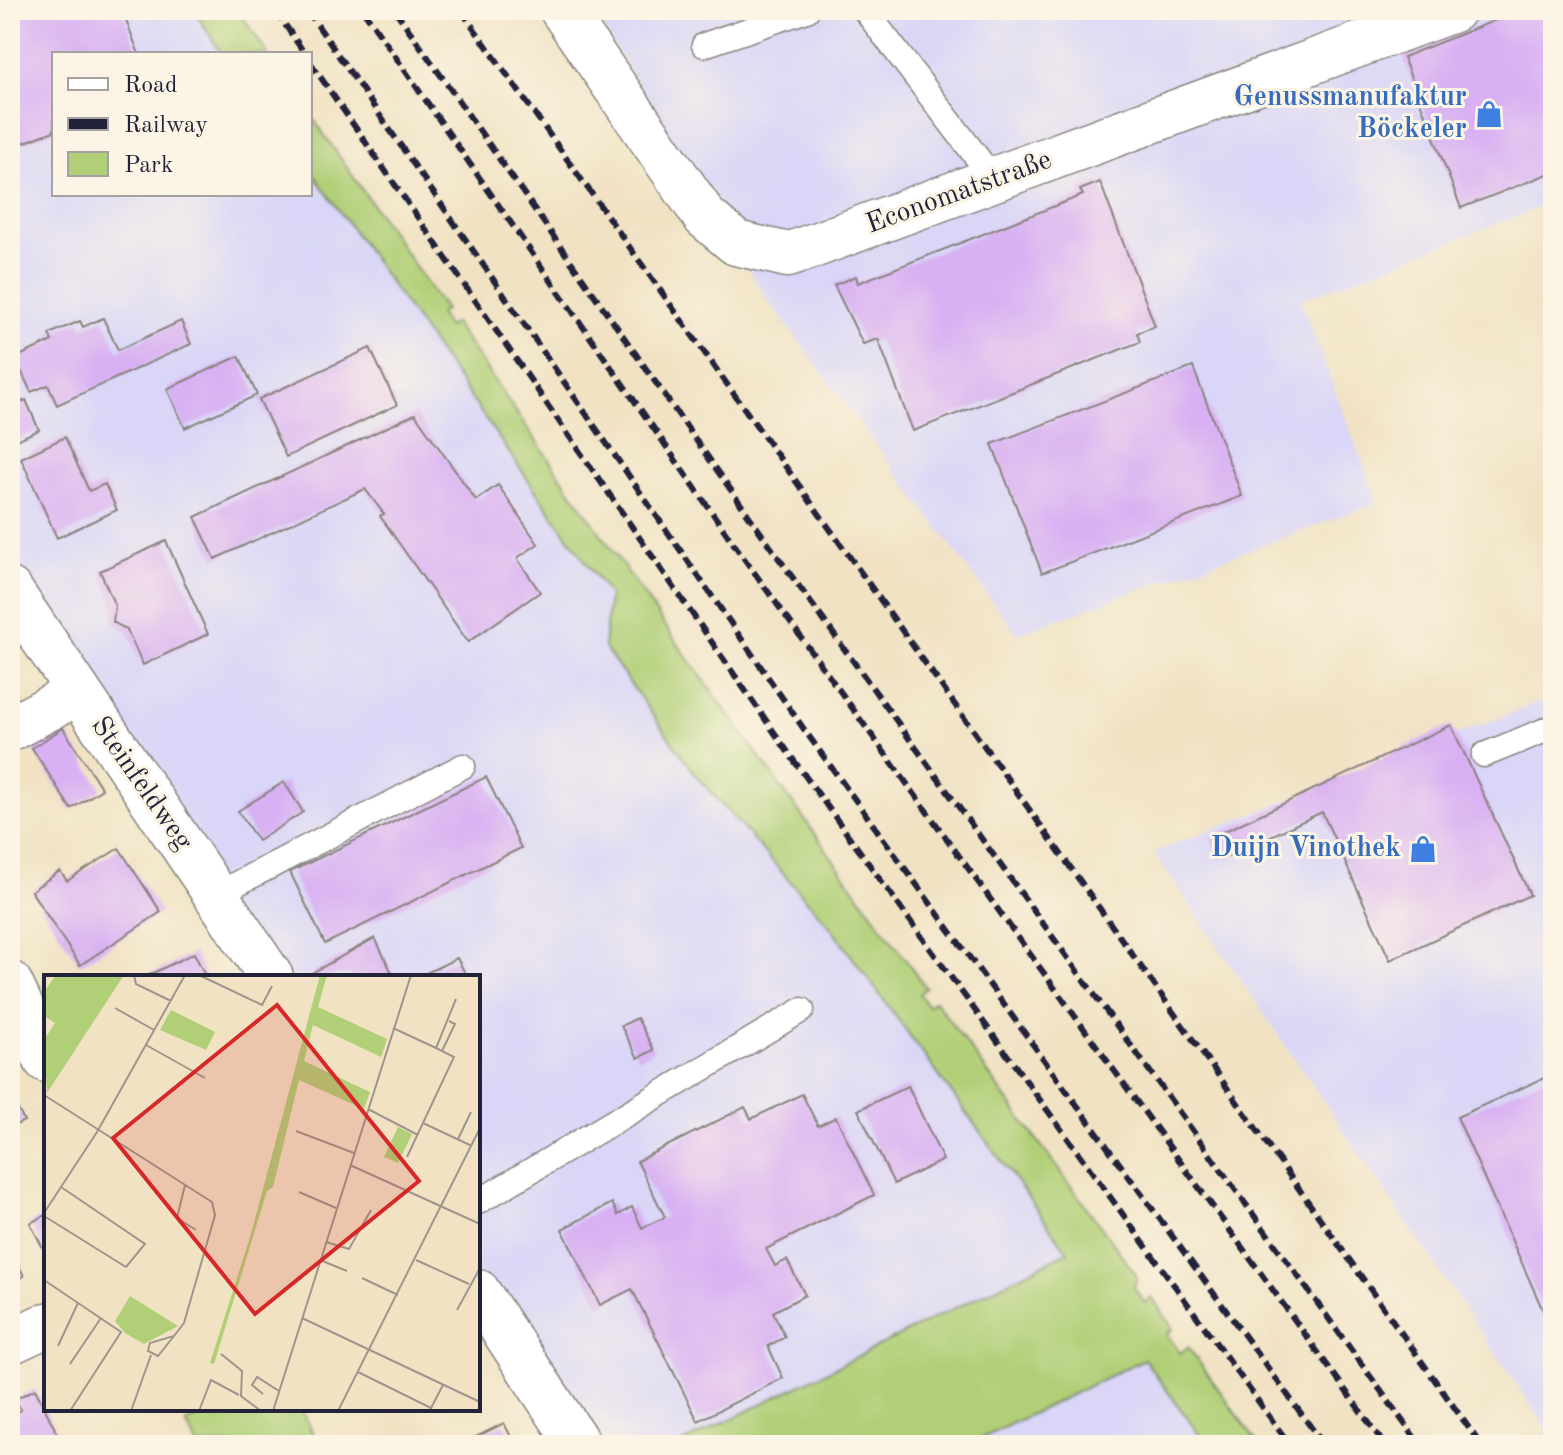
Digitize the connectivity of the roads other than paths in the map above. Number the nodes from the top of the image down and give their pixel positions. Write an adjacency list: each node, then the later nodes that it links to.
1 (562, 10): 6 (street, Economatstraße)
2 (807, 10): 5 (lane)
3 (865, 10): 6 (lane)
4 (1453, 10): 6 (street, Economatstraße)
5 (704, 45)
6 (995, 181)
7 (10, 590): 8 (street, Steinfeldweg)
8 (77, 693): 10 (street); 13 (street, Steinfeldweg)
9 (1553, 727): 11 (lane)
10 (10, 729)
11 (1484, 755)
12 (463, 766): 13 (lane)
13 (217, 894): 14 (street, Steinfeldweg)
14 (270, 975)
15 (10, 983): 17 (street)
16 (802, 1010): 18 (lane)
17 (44, 1056)
18 (480, 1201)
19 (480, 1295): 22 (street)
20 (44, 1326): 21 (street)
21 (10, 1342)
22 (579, 1445)

